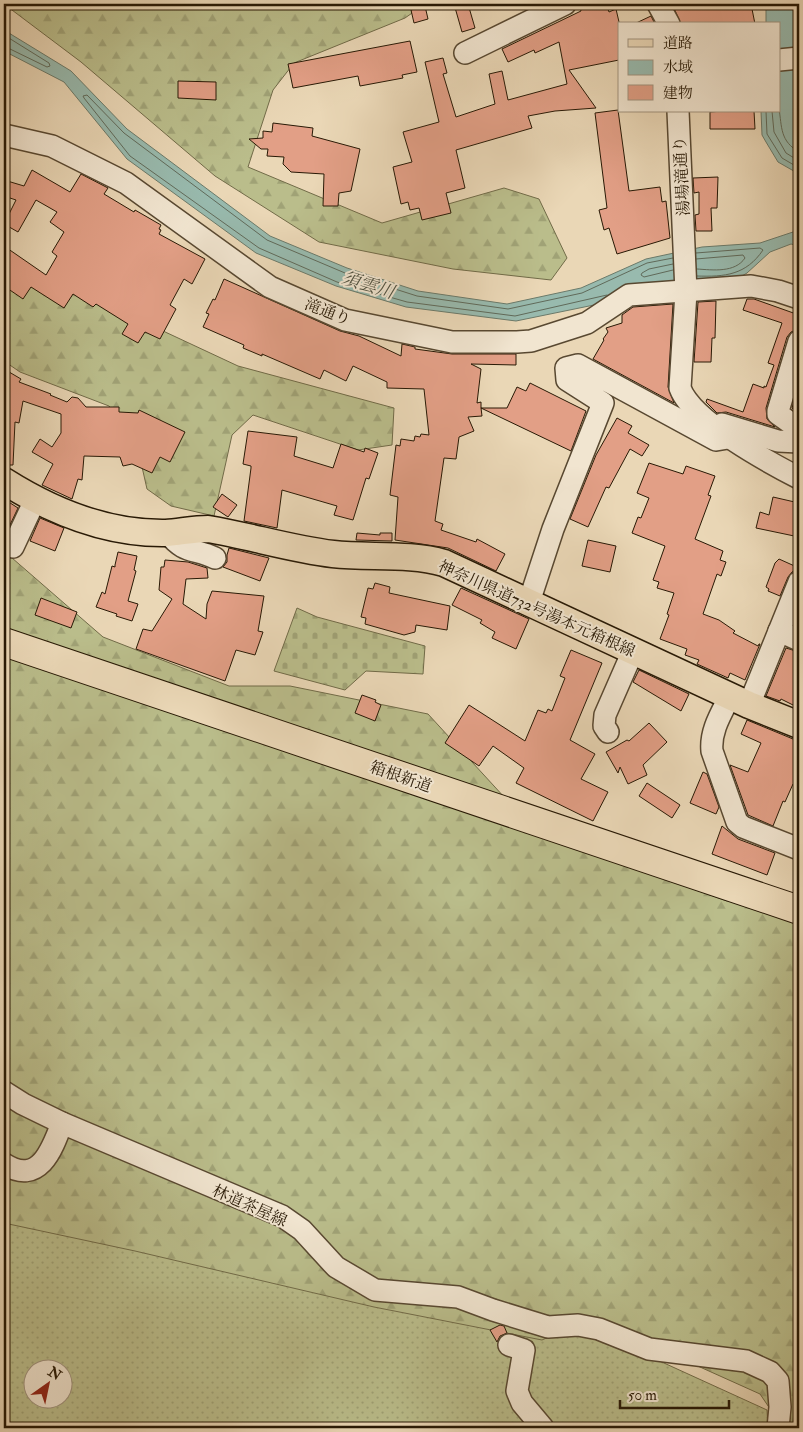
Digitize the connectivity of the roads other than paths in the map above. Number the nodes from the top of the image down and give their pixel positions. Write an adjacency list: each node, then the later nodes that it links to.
1 (565, 4): 4 (street)
2 (658, 4): 3 (street)
3 (668, 22)
4 (466, 53)
5 (799, 58): 6 (street)
6 (780, 60)
7 (678, 112): 9 (street, 湯場滝通り)
8 (4, 135): 9 (street, 滝通り)
9 (686, 292): 10 (street, 滝通り); 13 (street, 湯場滝通り)
10 (799, 298)
11 (799, 341): 12 (street)
12 (794, 382): 14 (street)
13 (708, 420): 15 (street, 湯場滝通り); 16 (street)
14 (799, 429)
15 (728, 438): 17 (street); 24 (street)
16 (799, 442)
17 (799, 478)
18 (4, 481): 19 (main road, 神奈川県道732号湯本元箱根線)
19 (36, 498): 20 (main road, 神奈川県道732号湯本元箱根線); 21 (street)
20 (168, 533): 22 (street); 24 (main road, 神奈川県道732号湯本元箱根線)
21 (13, 547)
22 (215, 558)
23 (798, 592): 25 (street)
24 (529, 602): 28 (main road, 神奈川県道732号湯本元箱根線)
25 (779, 631): 26 (street); 29 (street)
26 (799, 640)
27 (4, 642): 33 (highway, 箱根新道)
28 (633, 651): 29 (main road, 神奈川県道732号湯本元箱根線); 31 (street)
29 (739, 701): 30 (main road, 神奈川県道732号湯本元箱根線); 32 (street)
30 (799, 725)
31 (608, 732)
32 (799, 849)
33 (799, 910)
34 (4, 1092): 35 (street, 林道茶屋線)
35 (62, 1123): 36 (street); 39 (street, 林道茶屋線)
36 (4, 1164)
37 (509, 1344): 38 (street)
38 (543, 1428)
39 (778, 1428)

